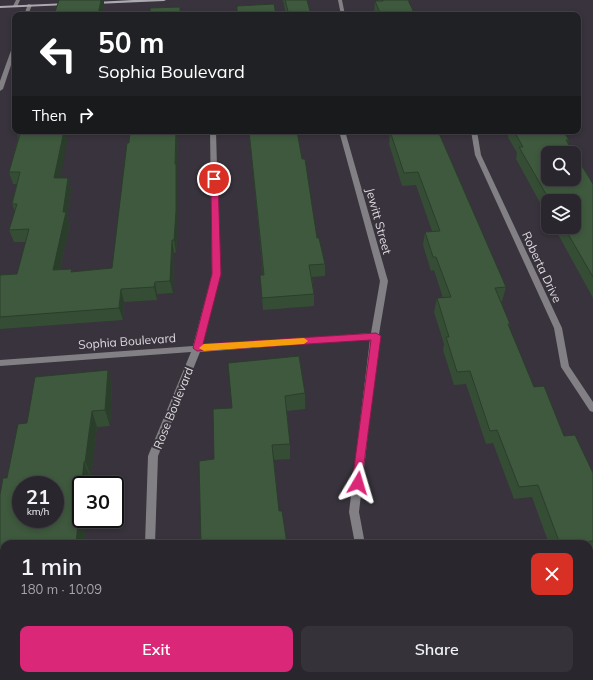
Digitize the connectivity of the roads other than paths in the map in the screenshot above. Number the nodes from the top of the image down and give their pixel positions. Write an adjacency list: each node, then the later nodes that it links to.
1 (18, 0): 6 (street)
2 (164, 0): 4 (street)
3 (340, 0): 10 (street)
4 (93, 3)
5 (69, 4): 7 (street)
6 (15, 6): 7 (street); 8 (street)
7 (30, 6): 9 (street)
8 (0, 7)
9 (27, 12)
10 (342, 12)
11 (12, 55): 12 (street)
12 (0, 89)
13 (213, 134): 17 (street, Rose Boulevard)
14 (343, 134): 16 (street, Jewitt Street)
15 (474, 134): 19 (street, Roberta Drive)
16 (376, 336): 17 (street, Sophia Boulevard); 21 (street, Jewitt Street)
17 (197, 348): 18 (street, Sophia Boulevard); 20 (street, Rose Boulevard)
18 (0, 363)
19 (593, 409)
20 (150, 540)
21 (359, 540)

